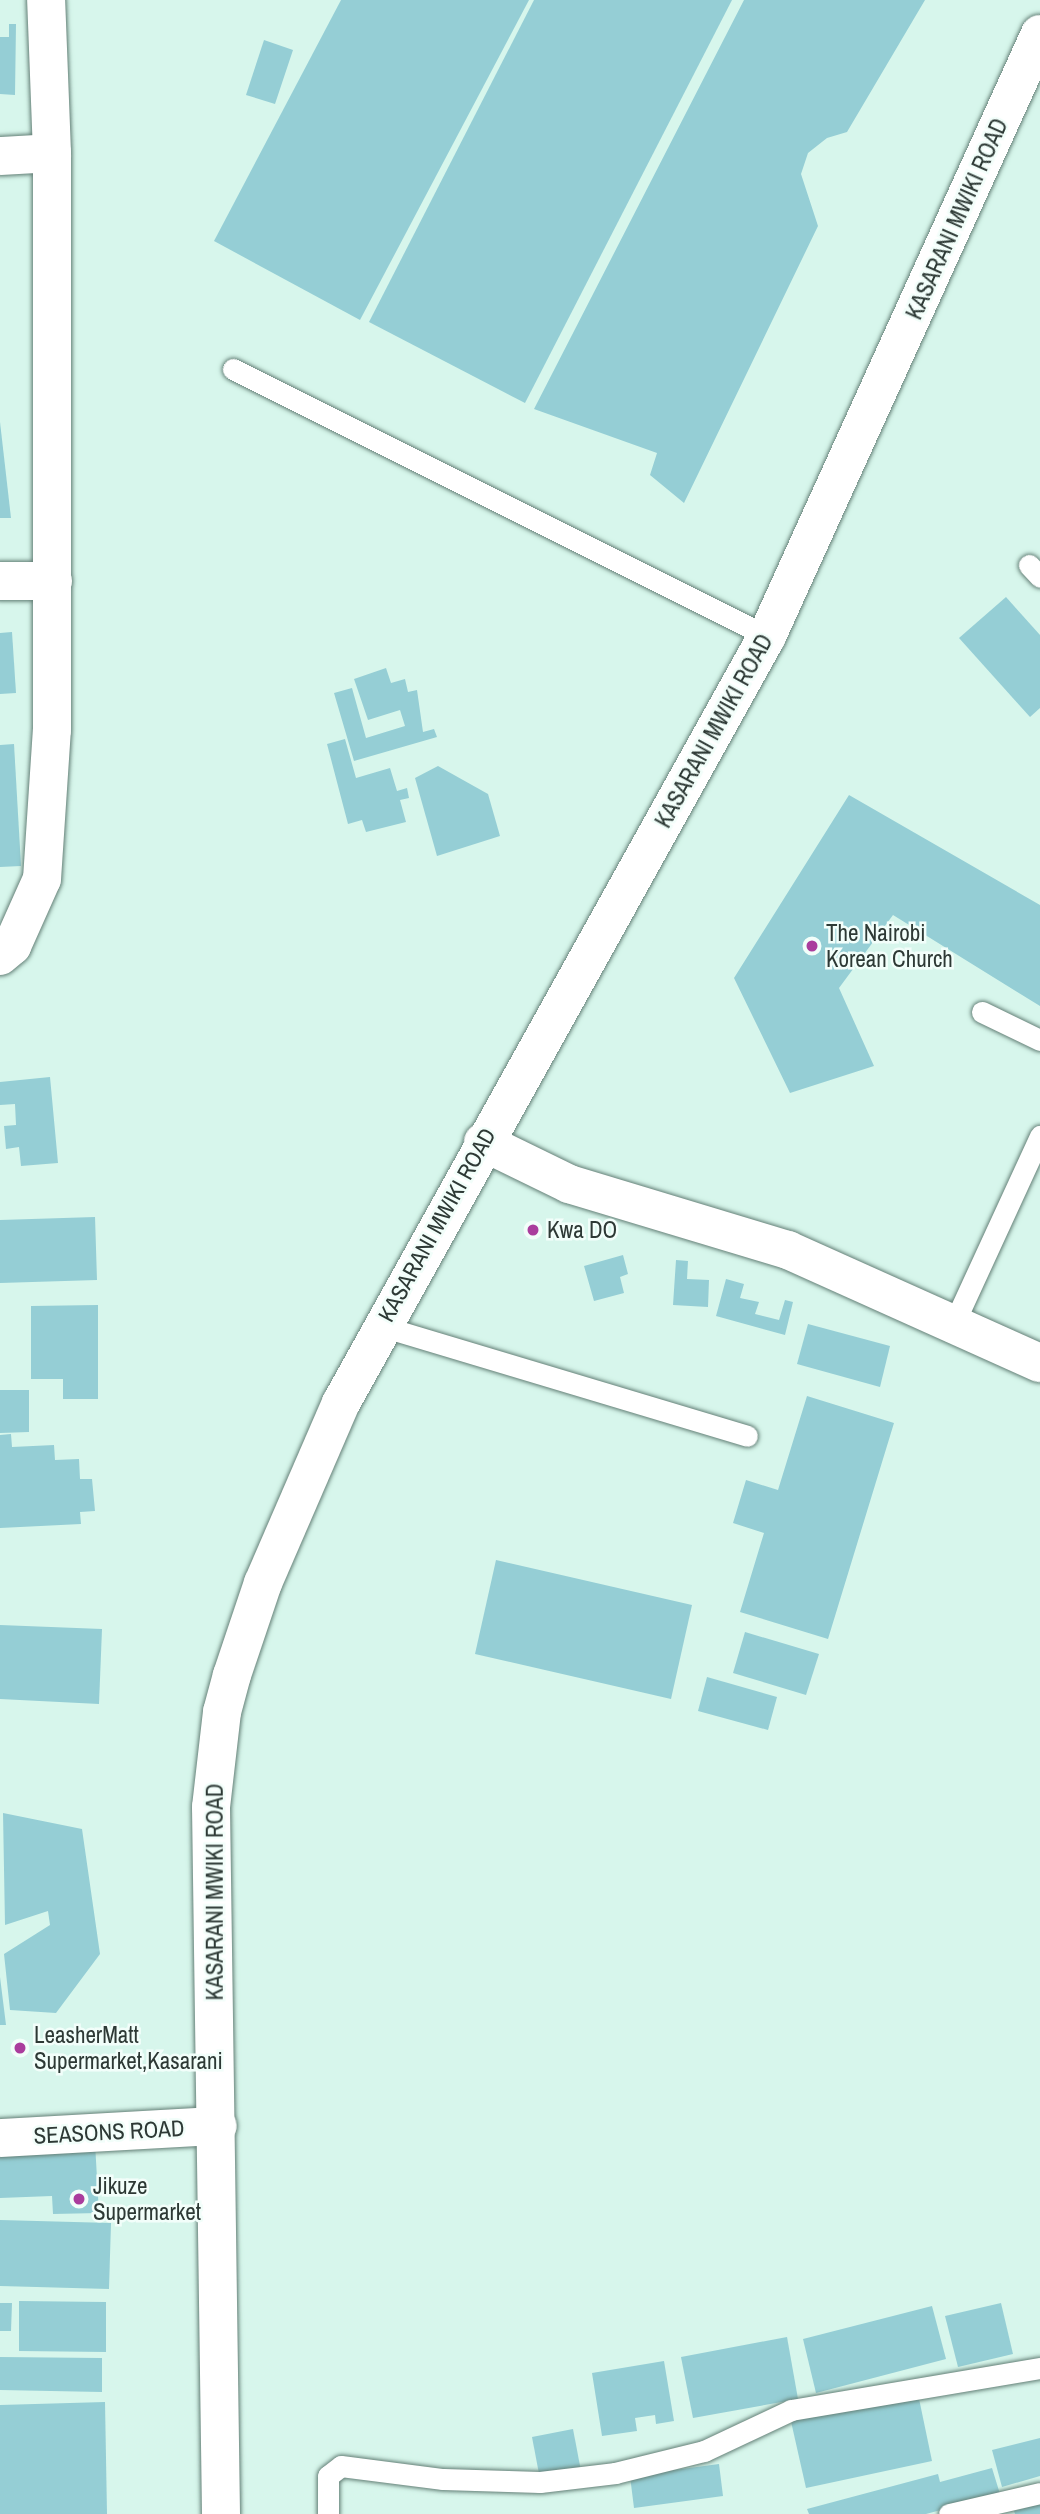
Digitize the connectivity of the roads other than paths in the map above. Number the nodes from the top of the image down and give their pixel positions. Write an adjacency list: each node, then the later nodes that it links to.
1 (46, 0): 3 (main road)
2 (1040, 34): 8 (main road, KASARANI MWIKI ROAD)
3 (52, 153): 4 (main road); 7 (main road)
4 (0, 156)
5 (233, 369): 8 (lane)
6 (0, 581): 7 (main road)
7 (53, 581): 9 (main road)
8 (767, 636): 13 (main road, KASARANI MWIKI ROAD)
9 (0, 956)
10 (982, 1012): 11 (lane)
11 (1040, 1040)
12 (1040, 1136): 14 (lane)
13 (483, 1142): 14 (main road); 15 (main road, KASARANI MWIKI ROAD)
14 (955, 1321): 16 (main road)
15 (381, 1326): 17 (lane); 18 (main road, KASARANI MWIKI ROAD)
16 (1040, 1363)
17 (747, 1436)
18 (218, 2126): 19 (main road, SEASONS ROAD); 22 (main road, KASARANI MWIKI ROAD)
19 (0, 2138)
20 (1040, 2368): 23 (lane)
21 (1040, 2493): 24 (lane)
22 (221, 2514)
23 (328, 2514)
24 (949, 2514)

